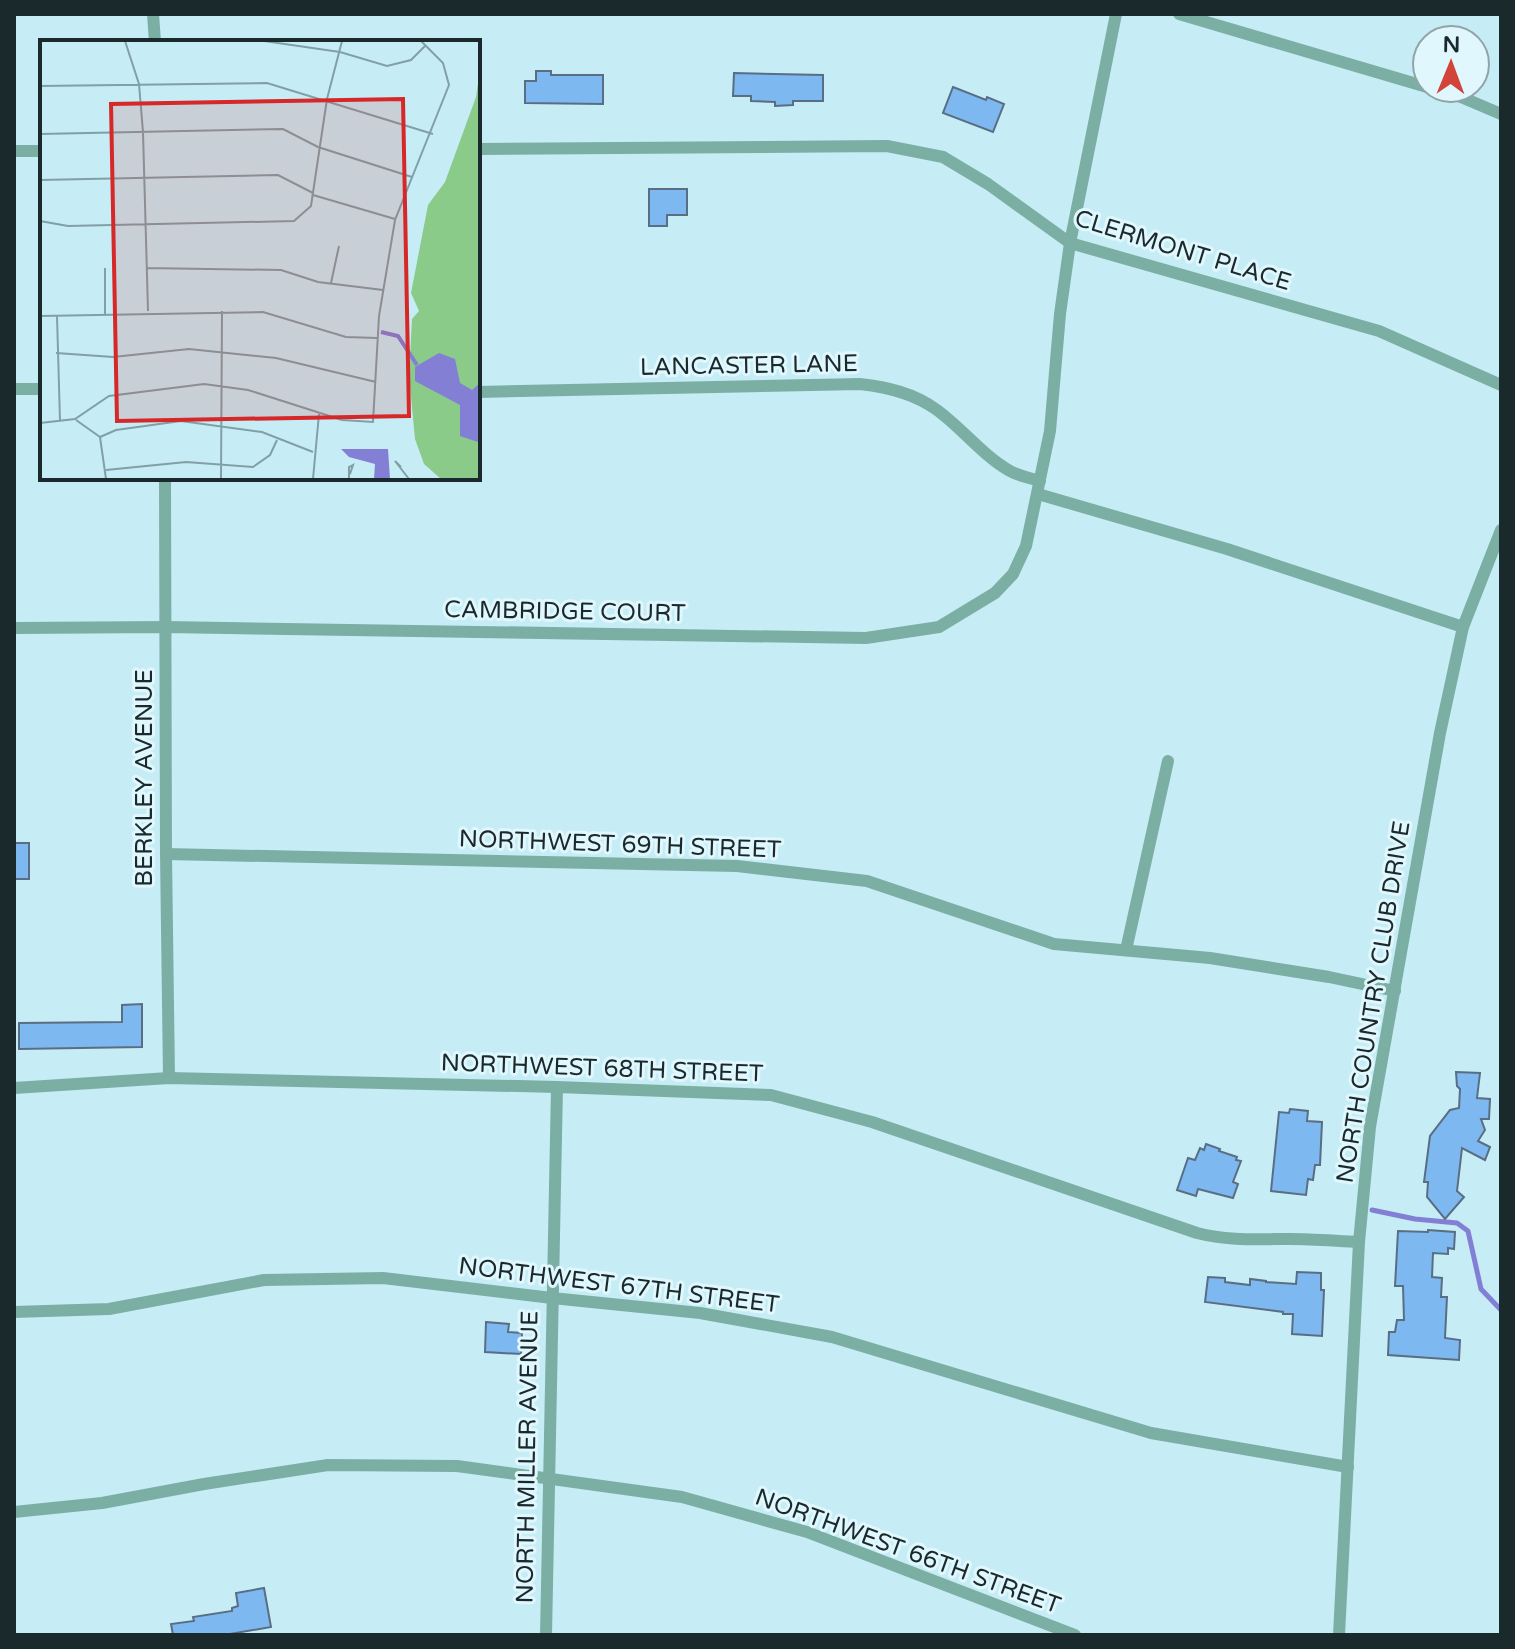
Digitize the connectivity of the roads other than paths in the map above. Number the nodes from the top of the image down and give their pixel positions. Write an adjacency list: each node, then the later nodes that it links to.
1 (153, 14): 4 (street)
2 (1116, 14): 11 (street, CAMBRIDGE COURT)
3 (1179, 14): 5 (street)
4 (155, 40)
5 (1411, 82)
6 (1477, 104): 7 (street)
7 (1501, 114)
8 (480, 149): 11 (street, CLERMONT PLACE)
9 (14, 151): 10 (street)
10 (40, 151)
11 (1070, 243): 12 (street, CLERMONT PLACE); 17 (street, CAMBRIDGE COURT)
12 (1501, 385)
13 (14, 389): 14 (street)
14 (40, 389)
15 (480, 392): 17 (street, LANCASTER LANE)
16 (165, 480): 19 (street, BERKLEY AVENUE)
17 (1039, 487): 19 (street, CAMBRIDGE COURT); 20 (street, LANCASTER LANE)
18 (1501, 530): 20 (street, NORTH COUNTRY CLUB DRIVE)
19 (166, 627): 21 (street, CAMBRIDGE COURT); 23 (street, BERKLEY AVENUE)
20 (1463, 627): 25 (street, NORTH COUNTRY CLUB DRIVE)
21 (14, 628)
22 (1168, 761): 24 (street)
23 (166, 854): 24 (street, NORTHWEST 69TH STREET); 26 (street, BERKLEY AVENUE)
24 (1126, 950): 25 (street, NORTHWEST 69TH STREET)
25 (1395, 991): 29 (street, NORTH COUNTRY CLUB DRIVE)
26 (169, 1078): 27 (street, NORTHWEST 68TH STREET); 28 (street, NORTHWEST 68TH STREET)
27 (557, 1087): 29 (street, NORTHWEST 68TH STREET); 30 (street, NORTH MILLER AVENUE)
28 (14, 1088)
29 (1359, 1242): 32 (street, NORTH COUNTRY CLUB DRIVE)
30 (552, 1298): 31 (street, NORTHWEST 67TH STREET); 32 (street, NORTHWEST 67TH STREET); 33 (street, NORTH MILLER AVENUE)
31 (14, 1312)
32 (1348, 1467): 38 (street, NORTH COUNTRY CLUB DRIVE)
33 (548, 1477): 34 (street, NORTHWEST 66TH STREET); 35 (street, NORTHWEST 66TH STREET); 36 (street, NORTH MILLER AVENUE)
34 (14, 1512)
35 (1051, 1631): 37 (street, NORTHWEST 66TH STREET)
36 (546, 1635)
37 (1075, 1635)
38 (1339, 1635)

